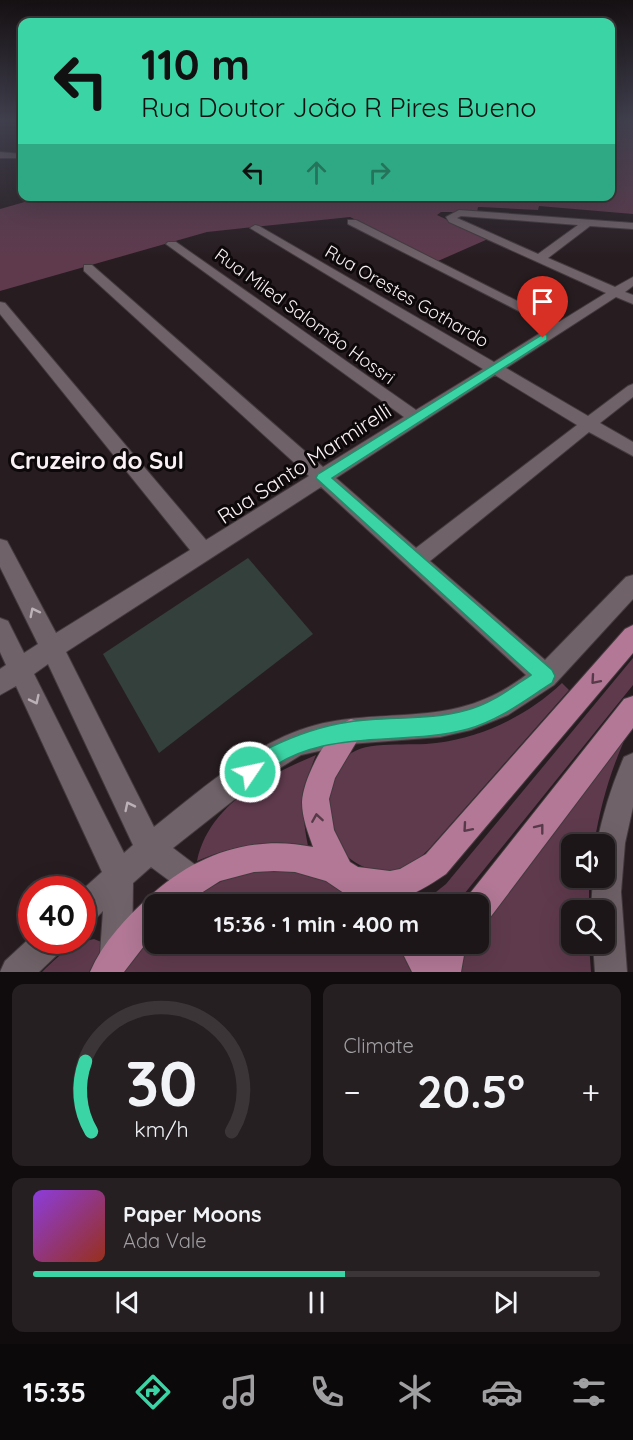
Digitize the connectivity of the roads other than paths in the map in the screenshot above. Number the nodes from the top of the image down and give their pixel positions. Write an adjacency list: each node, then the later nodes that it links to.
1 (352, 222): 12 (street)
2 (589, 222): 3 (street); 6 (street); 6 (street)
3 (633, 226)
4 (255, 228): 13 (street, Rua Orestes Gothardo)
5 (172, 244): 15 (street, Rua Miled Salomão Hossri)
6 (540, 258): 9 (street)
7 (88, 268): 18 (street)
8 (633, 281): 9 (street, Rua Santo Marmirelli)
9 (614, 291): 10 (street); 12 (street, Rua Santo Marmirelli)
10 (633, 300)
11 (0, 306): 20 (street)
12 (559, 327): 13 (street, Rua Santo Marmirelli)
13 (494, 368): 15 (street, Rua Santo Marmirelli); 16 (street, Rua Orestes Gothardo)
14 (633, 389): 16 (street)
15 (416, 418): 18 (street, Rua Santo Marmirelli)
16 (588, 423): 17 (street, Rua Orestes Gothardo); 21 (street)
17 (633, 450)
18 (323, 478): 20 (street, Rua Santo Marmirelli); 21 (street)
19 (0, 547): 25 (street, one-way to 19)
20 (205, 553): 25 (street, Rua Santo Marmirelli)
21 (415, 561): 26 (street)
22 (633, 584): 26 (street)
23 (0, 628): 27 (street)
24 (633, 636): 33 (main road, one-way to 33)
25 (52, 648): 27 (street, Rua Santo Marmirelli); 31 (street, one-way to 25)
26 (546, 676): 29 (street)
27 (10, 677): 32 (street, one-way to 32)
28 (633, 708): 37 (main road, one-way to 28)
29 (351, 731): 31 (street); 33 (main road, one-way to 29)
30 (633, 766): 47 (street)
31 (150, 849): 32 (street); 34 (street)
32 (119, 875): 38 (street); 43 (street)
33 (347, 876): 34 (main road); 36 (main road)
34 (192, 880): 35 (main road)
35 (174, 894)
36 (370, 894)
37 (489, 894)
38 (96, 897)
39 (144, 923): 43 (main road)
40 (35, 954): 44 (street)
41 (420, 954): 45 (main road)
42 (449, 954): 46 (main road)
43 (111, 964)
44 (16, 972)
45 (430, 972)
46 (445, 972)
47 (611, 972)

